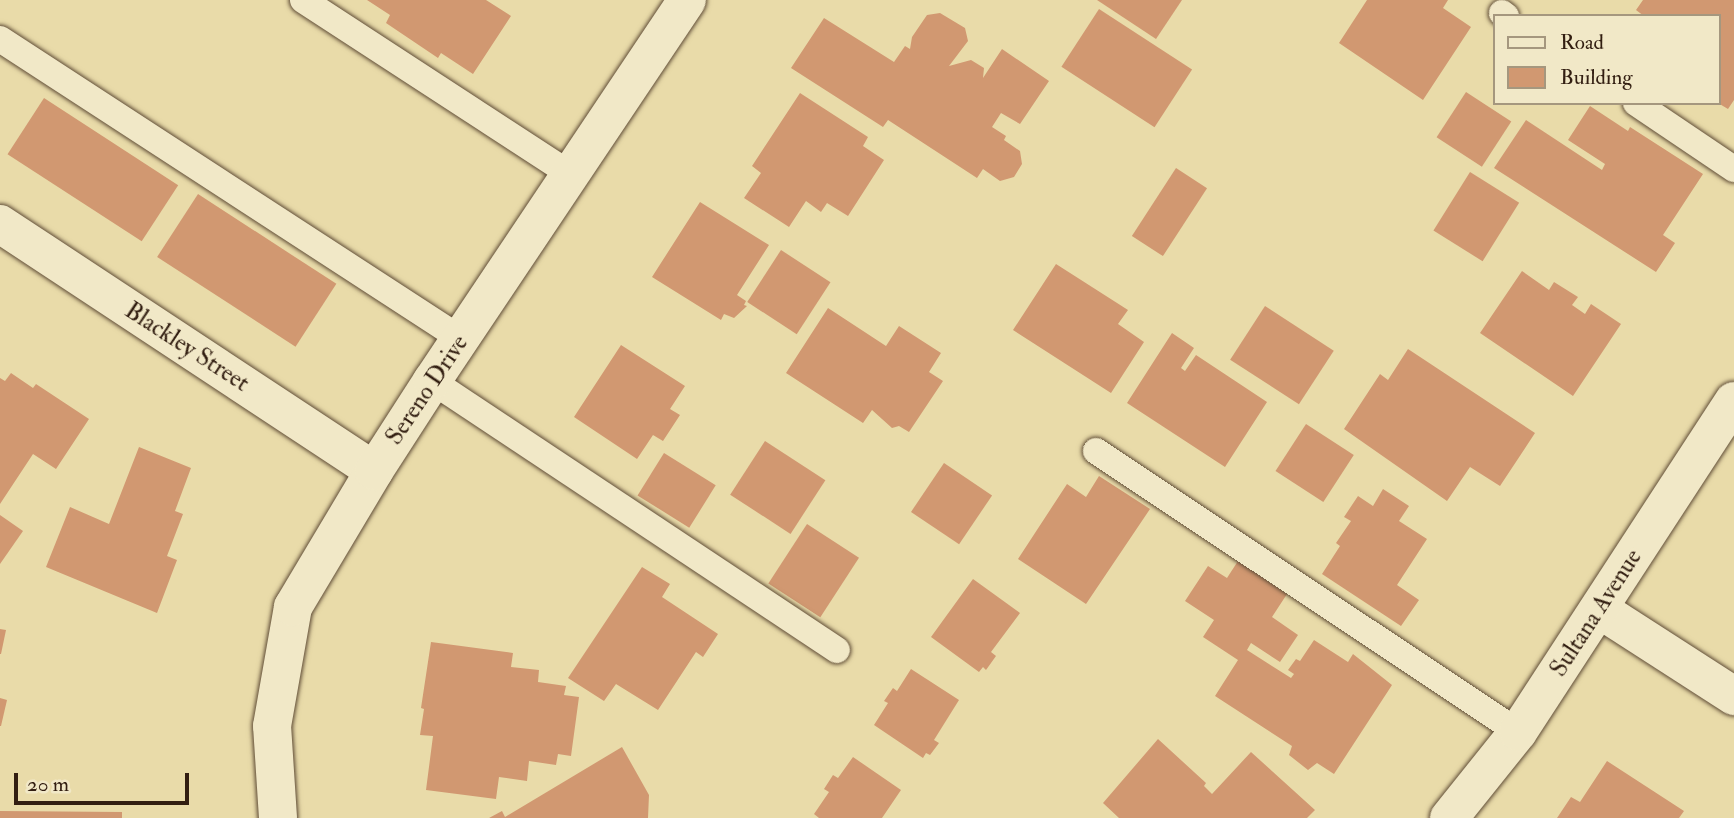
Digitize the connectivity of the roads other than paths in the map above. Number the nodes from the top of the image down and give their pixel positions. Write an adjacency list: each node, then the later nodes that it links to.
1 (303, 0): 6 (lane)
2 (687, 0): 6 (street, Sereno Drive)
3 (0, 39): 8 (lane)
4 (1639, 105): 5 (lane)
5 (1734, 169)
6 (570, 174): 8 (street, Sereno Drive)
7 (0, 224): 12 (street, Blackley Street)
8 (461, 339): 9 (street, Sereno Drive)
9 (432, 381): 12 (street, Sereno Drive); 14 (lane)
10 (1734, 401): 13 (street, Sultana Avenue)
11 (1097, 451): 16 (lane)
12 (374, 471): 17 (street, Sereno Drive)
13 (1599, 609): 15 (street); 16 (street, Sultana Avenue)
14 (837, 650)
15 (1734, 696)
16 (1518, 732): 18 (street, Sultana Avenue)
17 (278, 818)
18 (1449, 818)

